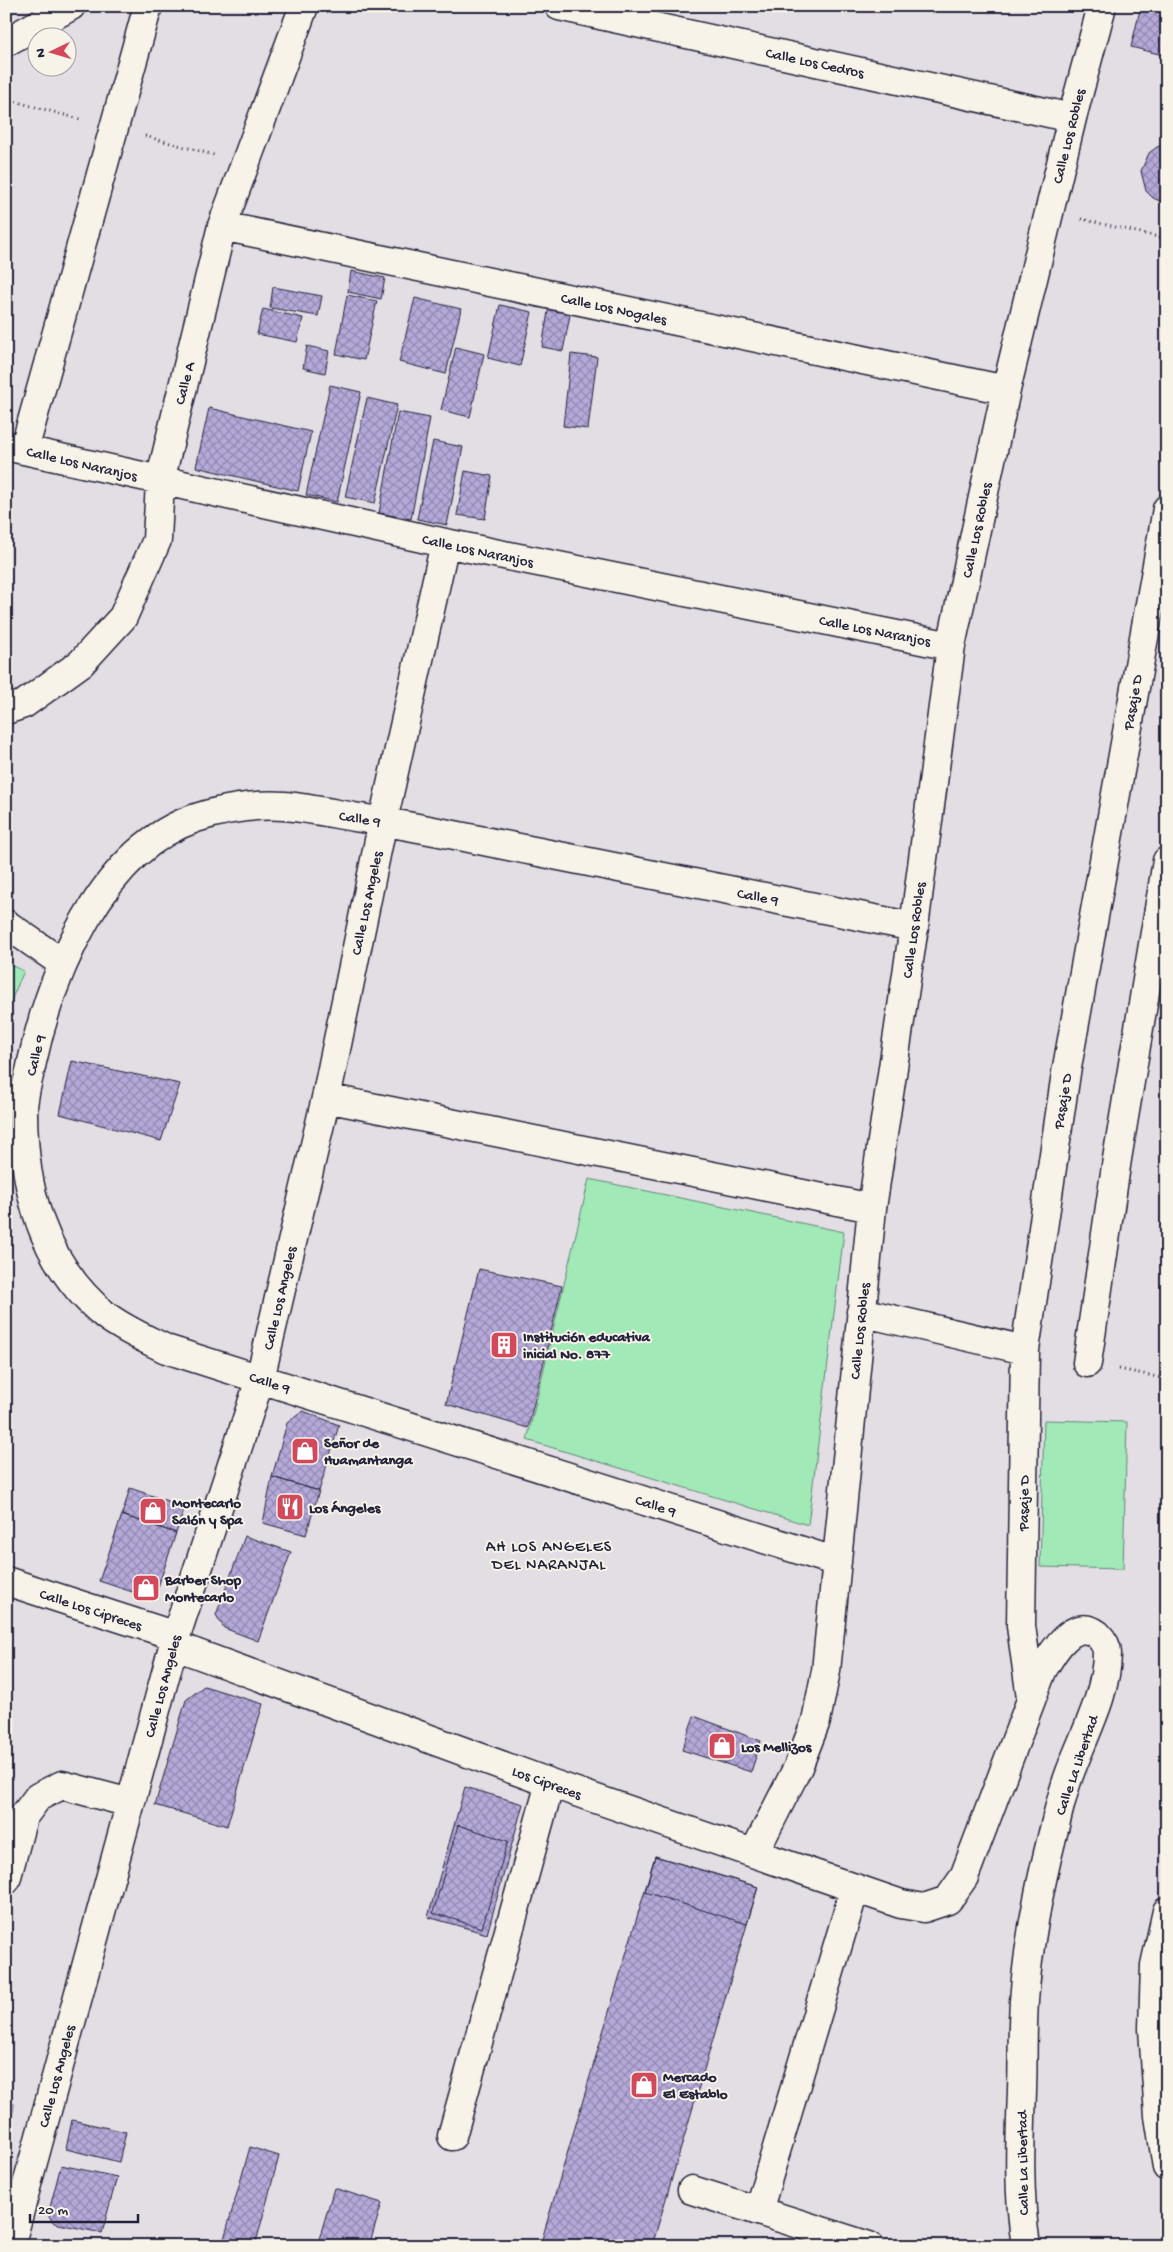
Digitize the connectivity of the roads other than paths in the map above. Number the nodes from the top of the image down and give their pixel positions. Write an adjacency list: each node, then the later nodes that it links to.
1 (70, 6): 6 (street)
2 (148, 6): 10 (street)
3 (304, 6): 8 (street, Calle A)
4 (559, 6): 7 (street, Calle Los Cedros)
5 (1102, 6): 7 (street, Calle Los Robles)
6 (7, 44)
7 (1072, 118): 9 (street, Calle Los Robles)
8 (222, 226): 9 (street, Calle Los Nogales); 11 (street, Calle A)
9 (1006, 390): 14 (street, Calle Los Robles)
10 (15, 448): 11 (street, Calle Los Naranjos)
11 (160, 481): 13 (street, Calle Los Naranjos); 15 (street, Calle A)
12 (1167, 508): 25 (street, Pasaje D)
13 (445, 544): 14 (street, Calle Los Naranjos); 16 (street, Calle Los Angeles)
14 (951, 646): 19 (street, Calle Los Robles)
15 (6, 710)
16 (382, 821): 19 (street, Calle 9); 20 (street, Calle 9); 21 (street, Calle Los Angeles)
17 (1167, 861): 26 (street)
18 (6, 924): 20 (street)
19 (914, 927): 23 (street, Calle Los Robles)
20 (62, 963): 22 (street, Calle 9)
21 (326, 1098): 23 (street); 27 (street, Calle Los Angeles)
22 (15, 1102): 27 (street, Calle 9)
23 (872, 1208): 24 (street, Calle Los Robles)
24 (861, 1312): 25 (street); 28 (street, Calle Los Robles)
25 (1025, 1350): 31 (street, Pasaje D)
26 (1087, 1363)
27 (260, 1379): 28 (street, Calle 9); 30 (street, Calle Los Angeles)
28 (837, 1562): 34 (street, Calle Los Robles)
29 (6, 1581): 30 (street, Calle Los Cipreces)
30 (174, 1641): 32 (street, Los Cipreces); 33 (street, Calle Los Angeles)
31 (1032, 1700): 37 (street, Calle La Libertad); 45 (street, Calle La Libertad)
32 (550, 1783): 34 (street, Los Cipreces); 39 (street)
33 (130, 1803): 35 (street); 43 (street, Calle Los Angeles)
34 (754, 1853): 36 (street, Los Cipreces)
35 (6, 1880)
36 (855, 1888): 37 (street, Los Cipreces); 42 (street)
37 (924, 1908)
38 (1167, 1910): 40 (street)
39 (452, 2136)
40 (1167, 2167)
41 (692, 2190): 42 (street)
42 (758, 2211): 44 (street)
43 (14, 2244)
44 (869, 2246)
45 (1026, 2246)

